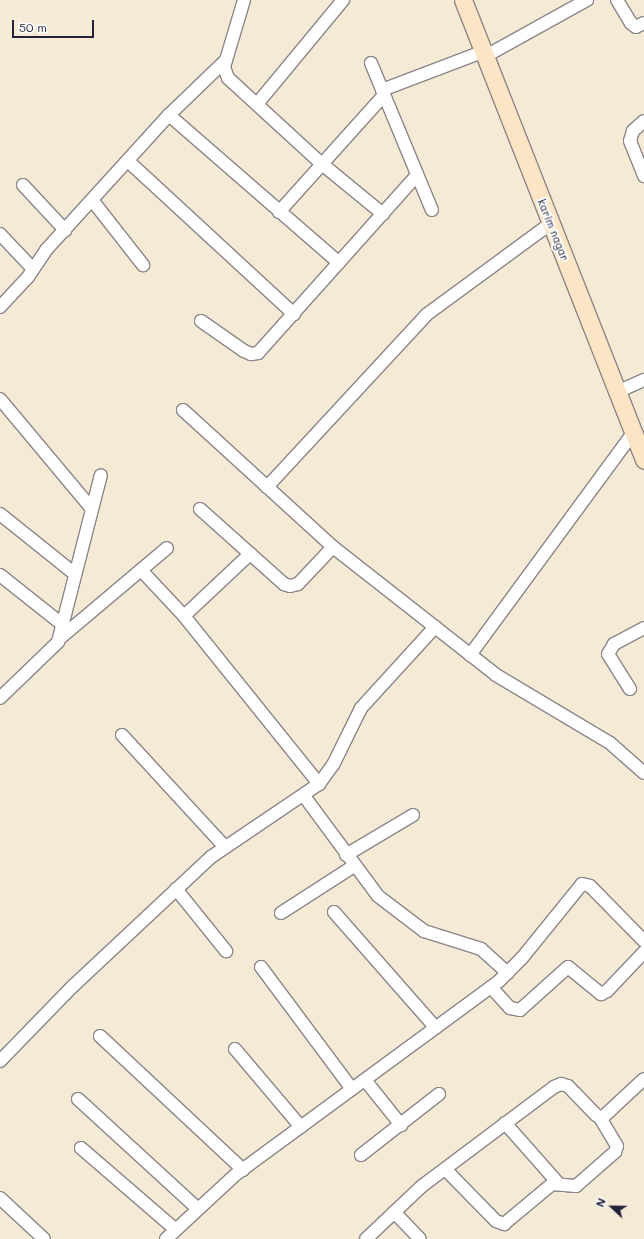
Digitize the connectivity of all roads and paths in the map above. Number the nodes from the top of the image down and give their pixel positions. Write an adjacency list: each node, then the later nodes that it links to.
1 (244, 0): 8 (street)
2 (343, 0): 11 (street)
3 (463, 0): 7 (street, karim nagar)
4 (587, 0): 7 (street)
5 (617, 0): 6 (street)
6 (644, 23)
7 (483, 55): 10 (street); 23 (street, karim nagar)
8 (226, 60): 11 (street); 12 (street)
9 (371, 63): 10 (street)
10 (383, 93): 15 (street); 16 (street)
11 (257, 104): 15 (street)
12 (169, 115): 14 (street); 21 (street)
13 (644, 121): 17 (street)
14 (128, 161): 19 (street); 30 (street)
15 (322, 164): 21 (street); 22 (street)
16 (417, 175): 20 (street); 22 (street)
17 (644, 176)
18 (23, 185): 24 (street)
19 (92, 200): 24 (street); 27 (street)
20 (432, 210)
21 (279, 212): 26 (street)
22 (383, 214): 26 (street)
23 (550, 224): 33 (street, karim nagar); 39 (street)
24 (65, 230): 28 (street)
25 (2, 239): 28 (street)
26 (339, 263): 30 (street)
27 (143, 266)
28 (33, 269): 29 (street)
29 (0, 307)
30 (294, 314): 31 (street)
31 (201, 321)
32 (644, 380): 33 (street)
33 (617, 392): 36 (street, karim nagar)
34 (0, 399): 41 (street)
35 (183, 410): 39 (street)
36 (633, 433): 37 (street, karim nagar); 54 (street)
37 (644, 460)
38 (100, 475): 41 (street)
39 (267, 487): 44 (street)
40 (200, 508): 45 (street)
41 (92, 509): 47 (street)
42 (0, 514): 47 (street)
43 (167, 548): 46 (street)
44 (333, 548): 45 (street); 51 (street)
45 (250, 554): 49 (street)
46 (141, 570): 49 (street); 53 (street)
47 (76, 574): 50 (street)
48 (0, 575): 50 (street)
49 (184, 616): 59 (street)
50 (62, 625): 53 (street)
51 (435, 627): 54 (street); 59 (street)
52 (644, 628): 55 (street)
53 (59, 639): 56 (street)
54 (470, 654): 58 (street)
55 (630, 689)
56 (0, 698)
57 (122, 735): 62 (street)
58 (643, 771)
59 (319, 784): 60 (street)
60 (304, 796): 62 (street); 63 (street)
61 (413, 815): 63 (street)
62 (224, 846): 65 (street)
63 (346, 856): 64 (street)
64 (354, 866): 67 (street); 72 (street)
65 (176, 889): 69 (street); 77 (street)
66 (334, 912): 74 (street)
67 (281, 913)
68 (644, 941): 72 (street)
69 (226, 951)
70 (644, 952): 73 (street)
71 (261, 967): 80 (street)
72 (508, 973): 73 (street)
73 (491, 988): 74 (street)
74 (436, 1028): 79 (street)
75 (100, 1036): 90 (street)
76 (235, 1049): 86 (street)
77 (0, 1061)
78 (644, 1079): 83 (street)
79 (365, 1080): 80 (street); 85 (street)
80 (352, 1089): 86 (street)
81 (439, 1094): 85 (street)
82 (78, 1099): 93 (street)
83 (600, 1118): 84 (street); 91 (street)
84 (505, 1124): 89 (street); 91 (street)
85 (401, 1125): 88 (street)
86 (301, 1127): 90 (street)
87 (81, 1148): 95 (street)
88 (361, 1155)
89 (445, 1169): 91 (street); 94 (street)
90 (243, 1170): 93 (street)
91 (559, 1184)
92 (0, 1198): 96 (street)
93 (197, 1208): 95 (street)
94 (394, 1212): 98 (street); 99 (street)
95 (175, 1229): 97 (street)
96 (44, 1239)
97 (166, 1239)
98 (366, 1239)
99 (420, 1239)

